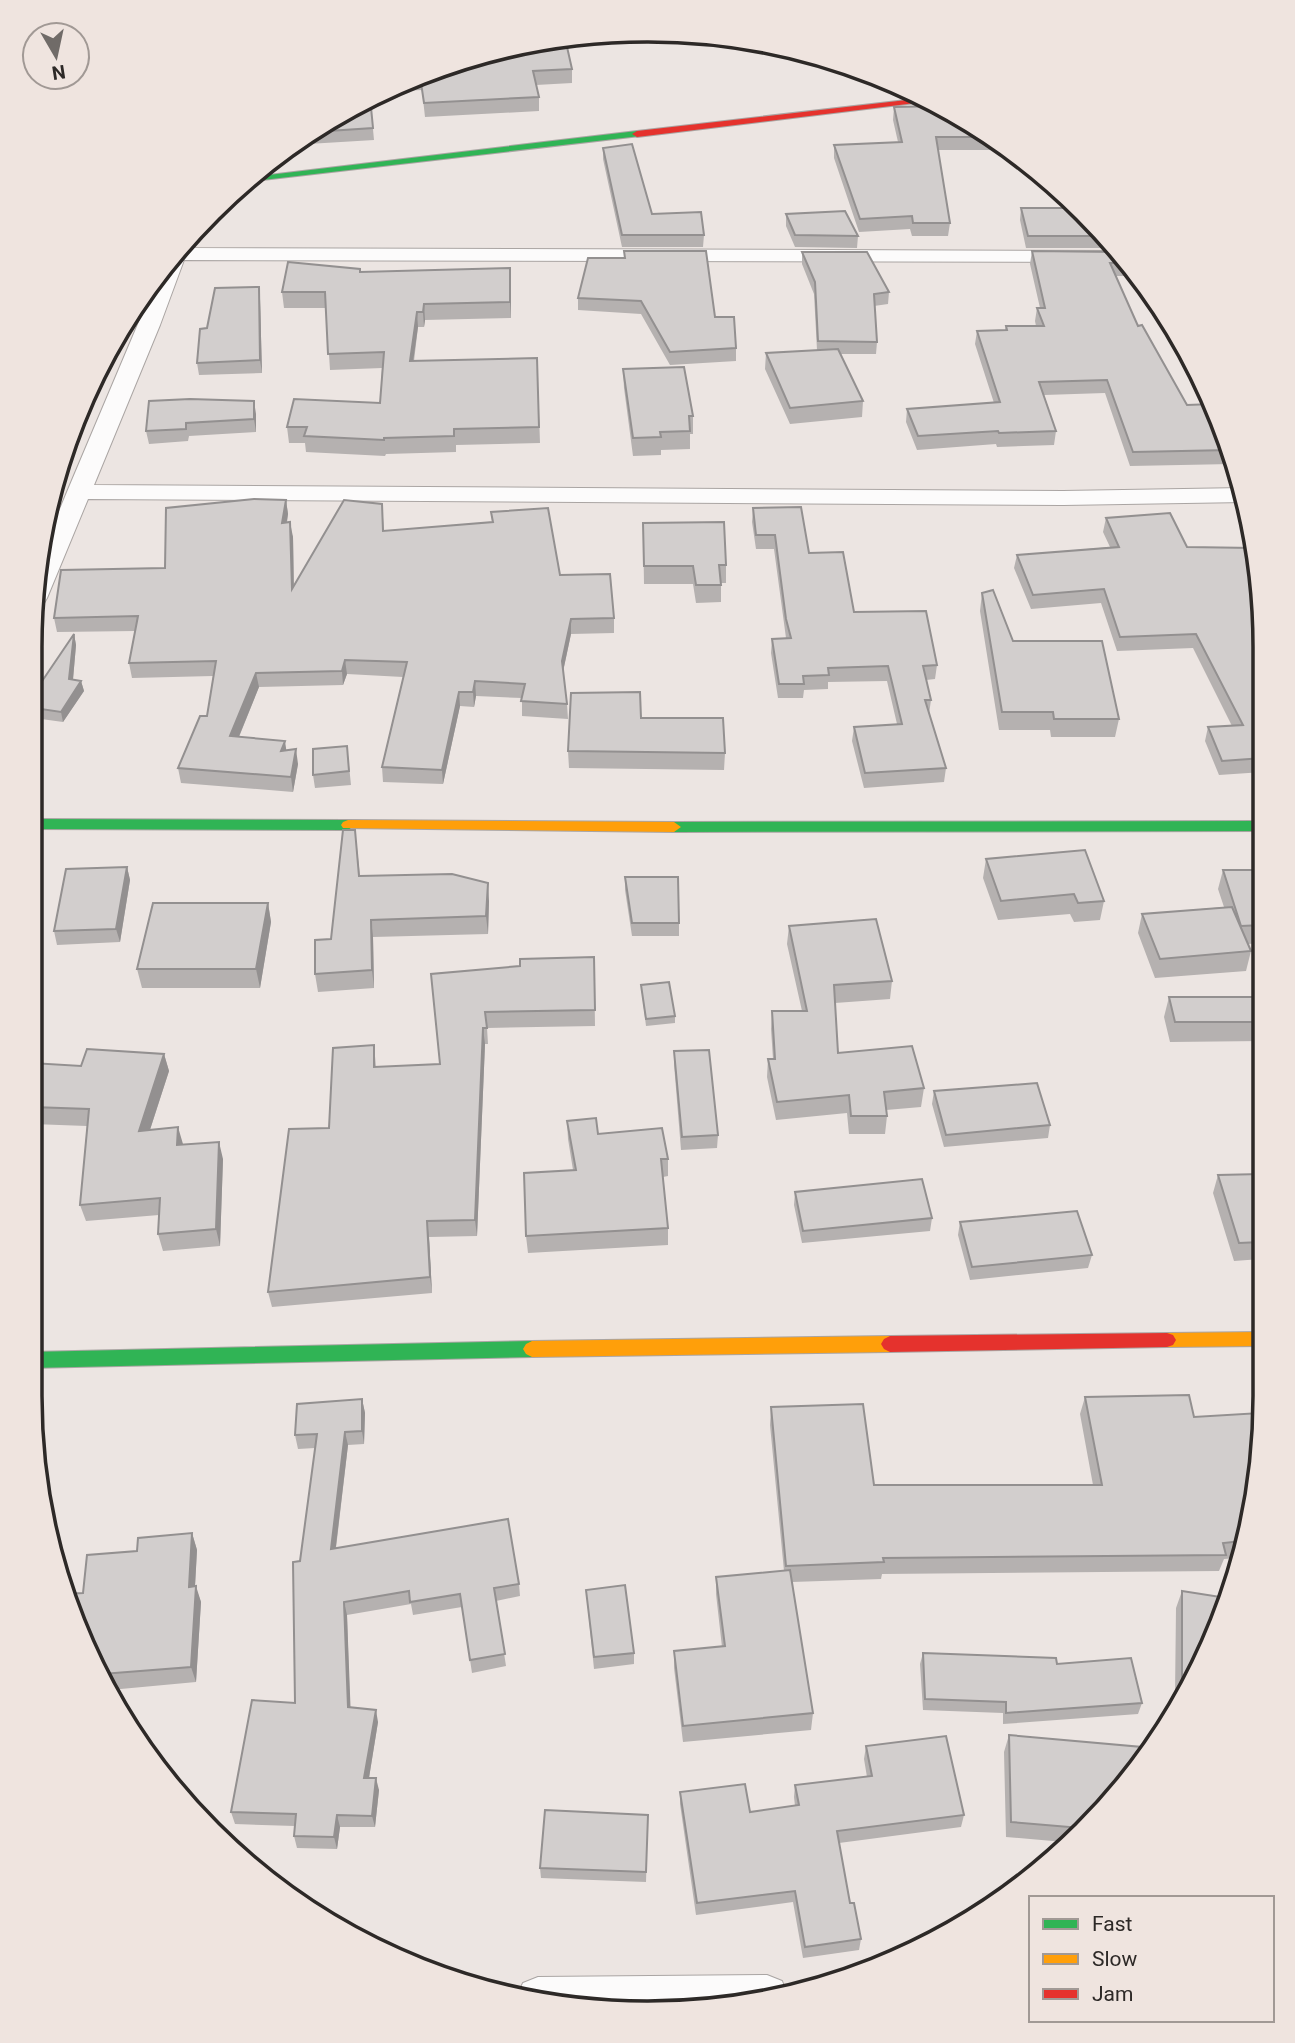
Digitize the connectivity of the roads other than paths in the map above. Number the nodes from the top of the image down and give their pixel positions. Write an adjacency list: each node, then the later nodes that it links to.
1 (893, 94): 3 (street)
2 (911, 102): 4 (street)
3 (281, 166)
4 (266, 178)
5 (191, 249): 6 (street)
6 (1110, 257)
7 (168, 278): 8 (street)
8 (78, 492): 9 (street); 10 (street)
9 (1233, 495)
10 (47, 569)
11 (42, 824): 12 (street)
12 (1253, 826)
13 (1253, 1339): 14 (street)
14 (42, 1360)
15 (723, 1996): 16 (street)
16 (584, 1998)

